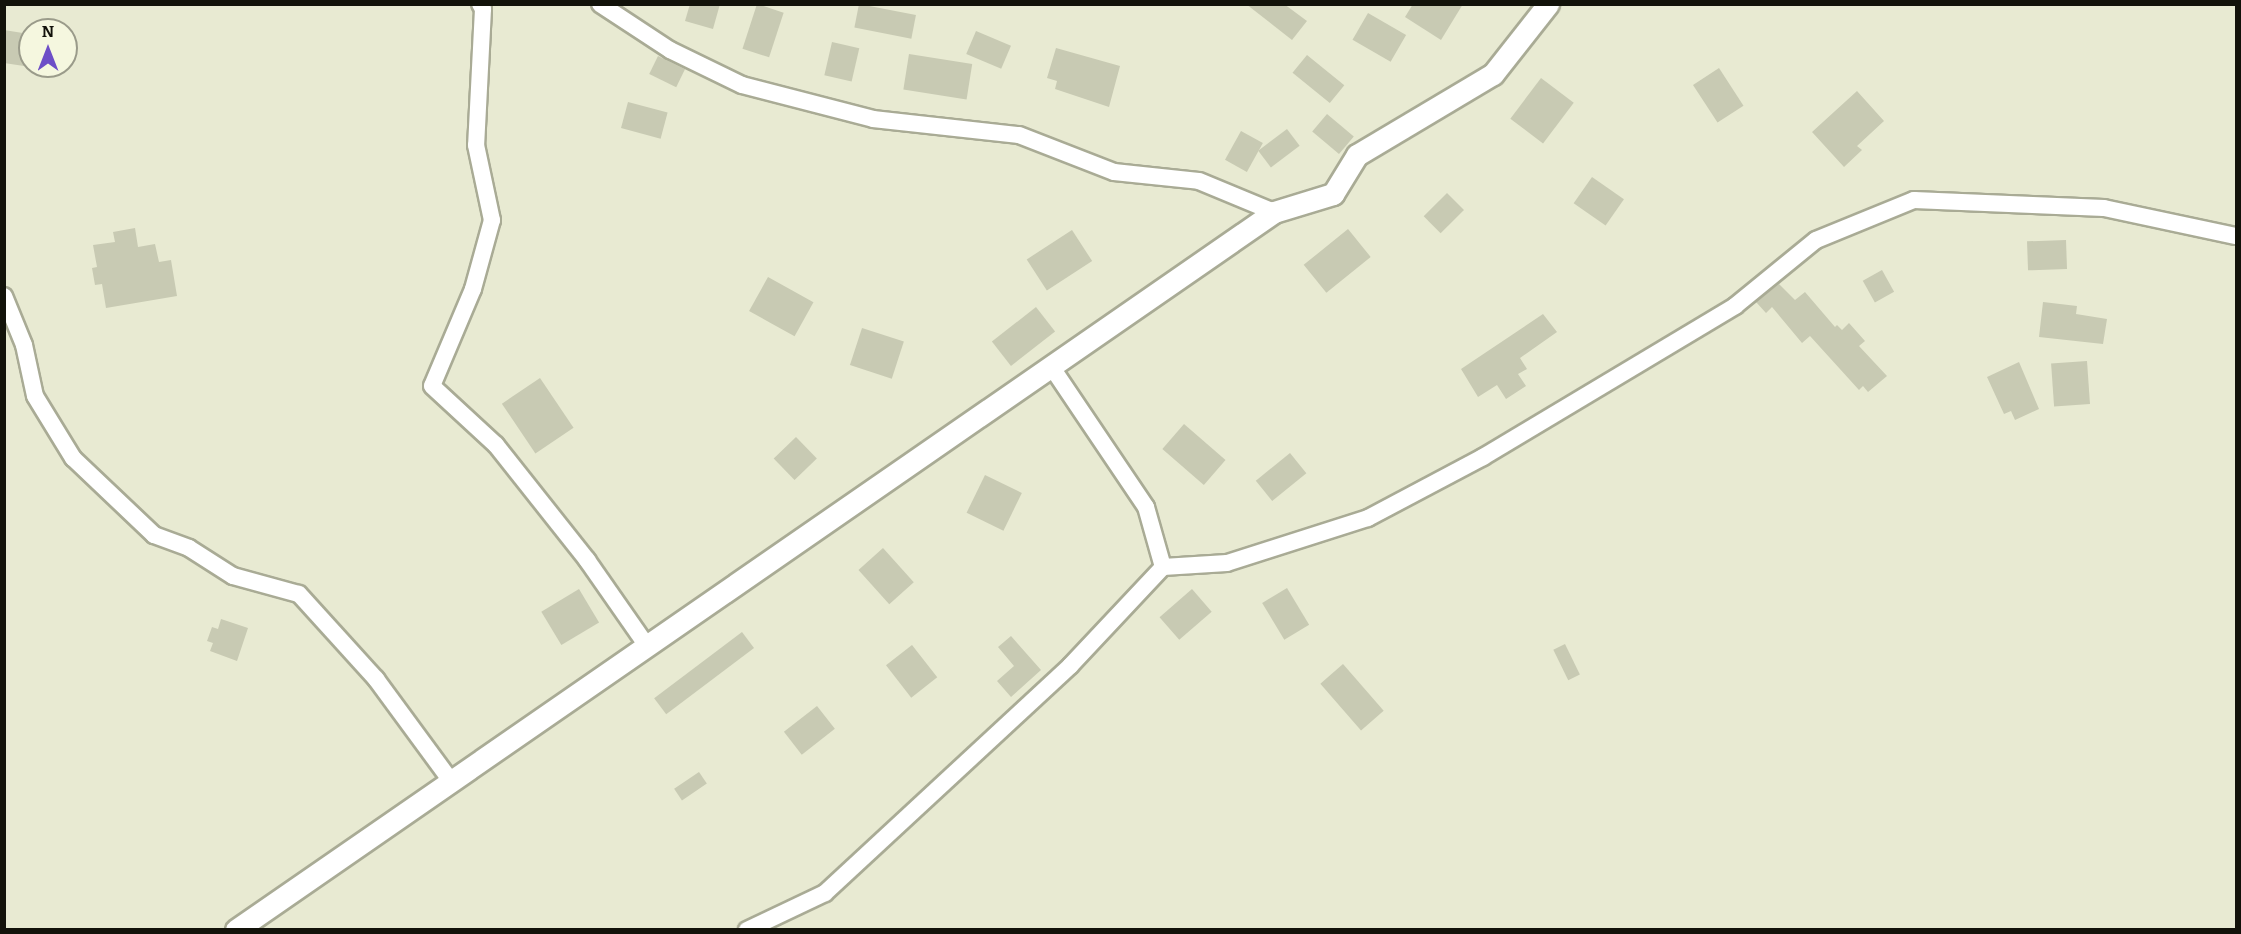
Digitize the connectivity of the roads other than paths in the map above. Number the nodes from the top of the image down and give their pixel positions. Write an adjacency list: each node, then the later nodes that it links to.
1 (480, 4): 9 (street)
2 (600, 4): 4 (street)
3 (1548, 4): 4 (street)
4 (1274, 212): 7 (street)
5 (2236, 236): 8 (street)
6 (4, 296): 10 (street)
7 (1051, 366): 8 (street); 9 (street)
8 (1163, 567): 12 (street)
9 (647, 646): 10 (street)
10 (451, 781): 11 (street)
11 (236, 930)
12 (747, 930)

